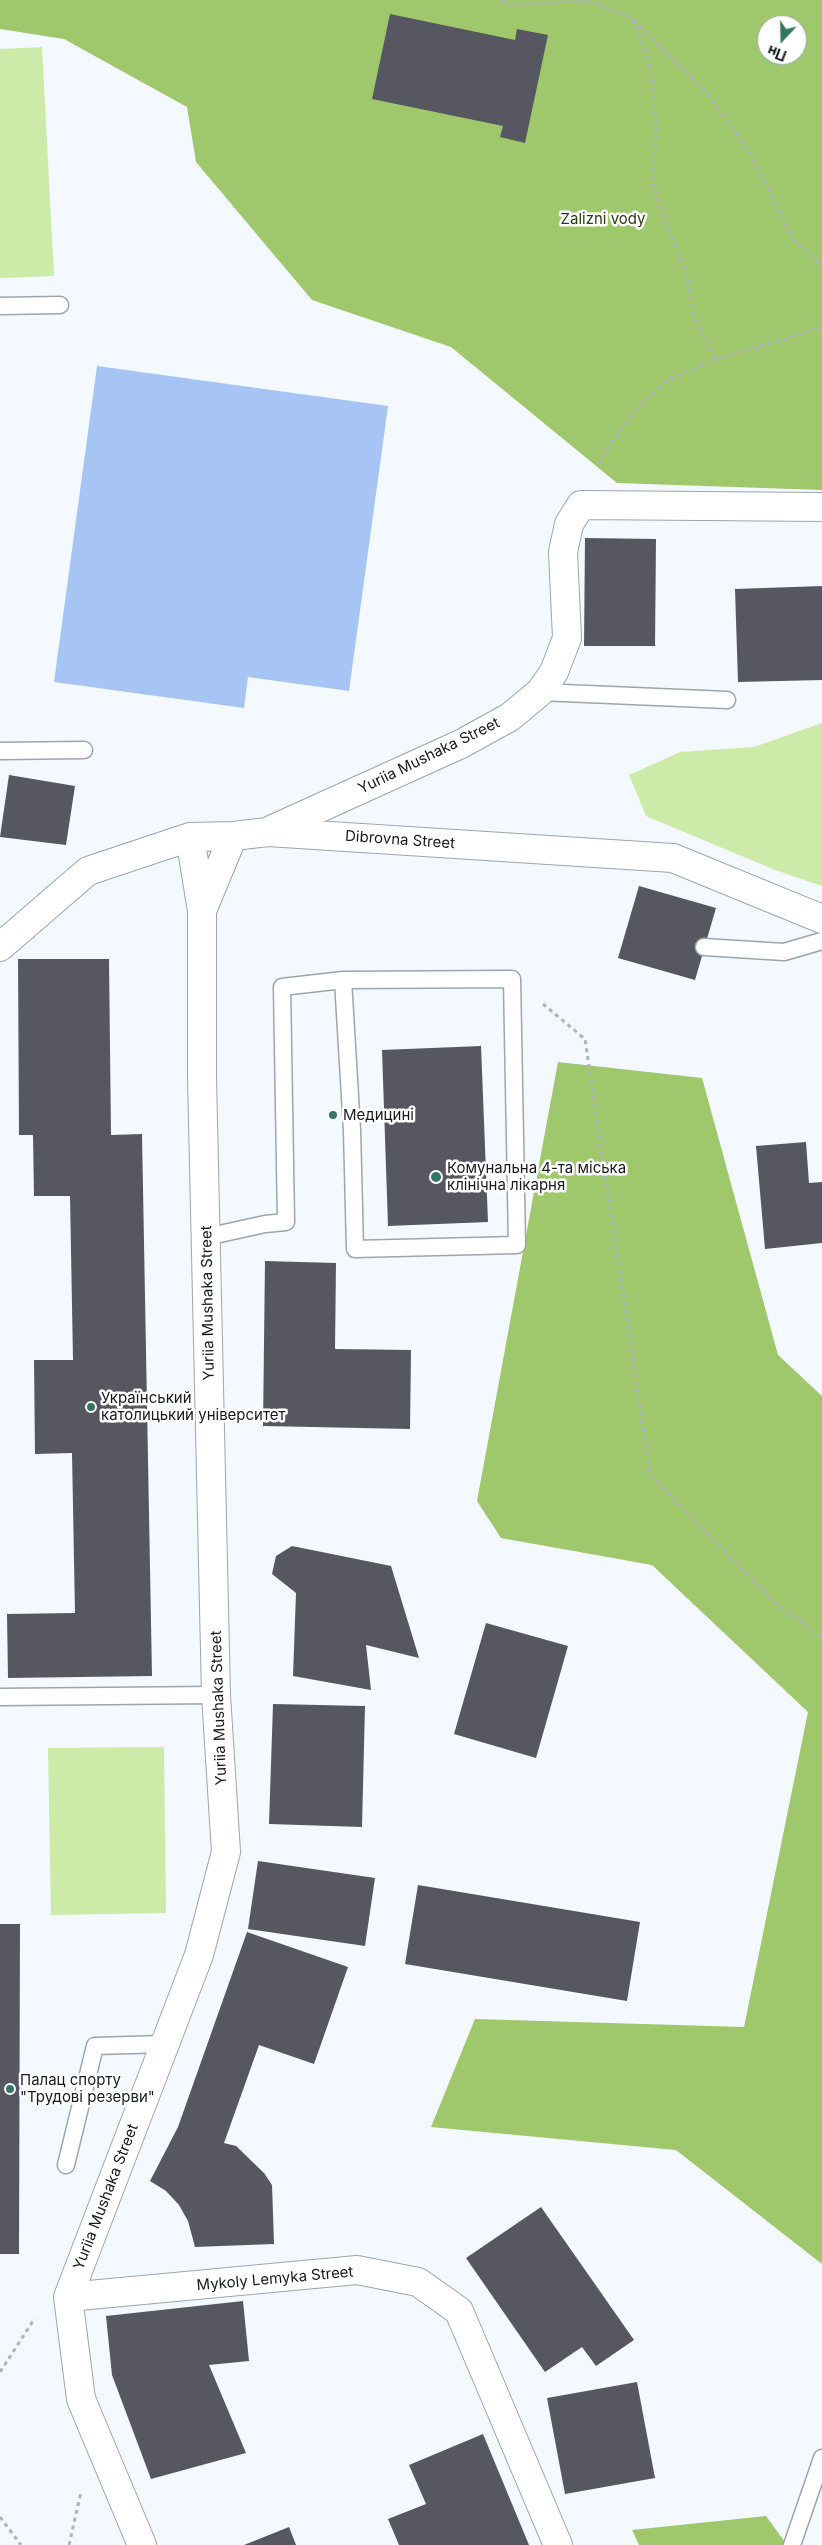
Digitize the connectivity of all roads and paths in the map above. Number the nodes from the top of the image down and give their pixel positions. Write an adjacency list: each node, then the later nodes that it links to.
1 (502, 0): 2 (path)
2 (588, 0): 3 (path)
3 (632, 18): 4 (path); 8 (path)
4 (822, 266)
5 (60, 305): 6 (lane)
6 (0, 306)
7 (822, 328): 8 (path)
8 (716, 359): 9 (path)
9 (598, 464)
10 (822, 507): 11 (street, Yuriia Mushaka Street)
11 (540, 692): 12 (lane); 15 (street, Yuriia Mushaka Street)
12 (727, 700)
13 (84, 750): 14 (lane)
14 (0, 751)
15 (268, 832): 16 (street, Dibrovna Street); 19 (street, Dibrovna Street)
16 (233, 836): 17 (street, Dibrovna Street); 18 (street, Yuriia Mushaka Street)
17 (190, 837): 18 (street); 21 (street, Dibrovna Street)
18 (202, 911): 25 (street, Yuriia Mushaka Street)
19 (822, 919)
20 (822, 941): 22 (lane)
21 (0, 947)
22 (704, 947)
23 (512, 979): 24 (lane); 24 (lane); 26 (path)
24 (343, 980): 25 (lane)
25 (206, 1237): 27 (street, Yuriia Mushaka Street)
26 (822, 1637)
27 (216, 1695): 28 (lane); 29 (street, Yuriia Mushaka Street)
28 (0, 1697)
29 (165, 2044): 30 (lane); 31 (street, Yuriia Mushaka Street)
30 (66, 2165)
31 (68, 2298): 39 (street, Yuriia Mushaka Street); 40 (street, Mykoly Lemyka Street)
32 (40, 2310): 33 (path)
33 (0, 2372)
34 (822, 2458): 41 (lane)
35 (82, 2485): 38 (path)
36 (0, 2517): 37 (path)
37 (21, 2545)
38 (69, 2545)
39 (142, 2545)
40 (558, 2545)
41 (792, 2545)

